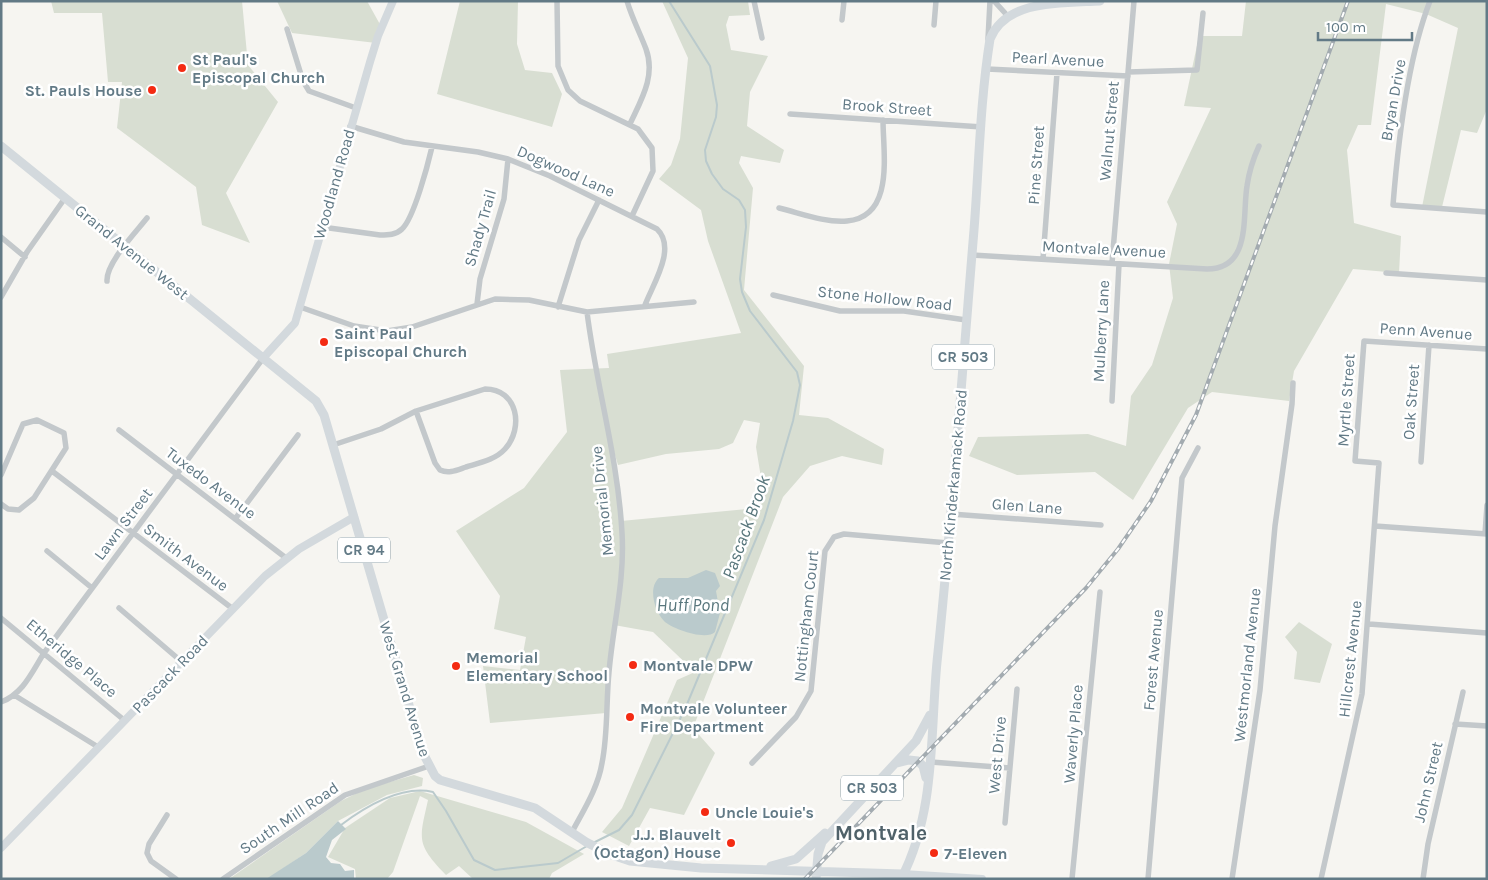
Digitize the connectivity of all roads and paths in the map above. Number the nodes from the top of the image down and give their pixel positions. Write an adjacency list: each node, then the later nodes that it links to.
1 (393, 1): 21 (street, Woodland Road)
2 (557, 1): 24 (street)
3 (627, 1): 24 (street)
4 (754, 1): 16 (street)
5 (844, 1): 13 (street)
6 (936, 1): 14 (street)
7 (992, 1): 11 (street); 17 (street)
8 (1100, 1): 11 (main road)
9 (1134, 1): 20 (street, Walnut Street)
10 (1430, 1): 34 (street, Bryan Drive)
11 (1005, 13): 17 (main road, North Kinderkamack Road / CR 503)
12 (1204, 14): 20 (street, Pearl Avenue)
13 (842, 20)
14 (934, 25)
15 (287, 29): 21 (street)
16 (762, 38)
17 (988, 46): 18 (main road, North Kinderkamack Road / CR 503)
18 (987, 69): 19 (street, Pearl Avenue); 26 (main road, North Kinderkamack Road / CR 503)
19 (1057, 74): 20 (street, Pearl Avenue); 42 (street, Pine Street)
20 (1128, 74): 43 (street, Walnut Street)
21 (356, 108): 25 (street, Woodland Road)
22 (790, 114): 23 (street, Brook Street)
23 (883, 120): 26 (street, Brook Street); 33 (street)
24 (630, 124): 35 (street)
25 (350, 126): 29 (street, Dogwood Lane); 37 (street, Woodland Road)
26 (982, 127): 40 (main road, North Kinderkamack Road / CR 503)
27 (1, 146): 31 (main road, Grand Avenue West / CR 94)
28 (1259, 146): 43 (street, Montvale Avenue)
29 (432, 147): 30 (street, Dogwood Lane); 37 (street)
30 (508, 159): 32 (street, Dogwood Lane); 50 (street, Shady Trail)
31 (65, 198): 39 (main road, Grand Avenue West / CR 94); 41 (street)
32 (599, 200): 35 (street, Dogwood Lane); 53 (street)
33 (779, 208)
34 (1487, 212)
35 (632, 216): 51 (street, Dogwood Lane)
36 (147, 218): 39 (street)
37 (322, 227): 52 (street, Woodland Road)
38 (1, 237): 41 (street)
39 (125, 247): 46 (street); 59 (main road, Grand Avenue West / CR 94)
40 (972, 255): 42 (street, Montvale Avenue); 55 (main road, North Kinderkamack Road / CR 503)
41 (24, 256): 48 (street)
42 (1043, 259): 43 (street, Montvale Avenue)
43 (1115, 263): 61 (street, Mulberry Lane)
44 (1386, 273): 45 (street)
45 (1487, 280)
46 (107, 281)
47 (773, 295): 55 (street, Stone Hollow Road)
48 (1, 297)
49 (694, 302): 51 (street)
50 (477, 304): 52 (street); 53 (street)
51 (645, 305): 54 (street)
52 (300, 306): 59 (street, Woodland Road)
53 (558, 307): 54 (street)
54 (587, 312): 112 (street, Memorial Drive)
55 (966, 320): 74 (main road, North Kinderkamack Road / CR 503)
56 (1364, 341): 57 (street, Penn Avenue); 67 (street, Myrtle Street)
57 (1429, 345): 58 (street, Penn Avenue); 68 (street, Oak Street)
58 (1487, 349)
59 (264, 358): 65 (main road, West Grand Avenue / CR 94); 70 (street, Lawn Street)
60 (1293, 383): 122 (street, Westmorland Avenue)
61 (1112, 401)
62 (416, 411): 62 (street); 65 (street)
63 (119, 430): 70 (street, Tuxedo Avenue)
64 (298, 434): 76 (street)
65 (333, 445): 75 (main road, West Grand Avenue / CR 94)
66 (1198, 448): 121 (street, Forest Avenue)
67 (1355, 461): 78 (street, Hillcrest Avenue)
68 (1421, 462)
69 (52, 471): 71 (street); 72 (street); 79 (street, Smith Avenue)
70 (177, 474): 76 (street, Tuxedo Avenue); 79 (street, Lawn Street)
71 (1, 475)
72 (1, 504)
73 (1487, 505): 80 (street)
74 (950, 514): 77 (street, Glen Lane); 81 (main road, North Kinderkamack Road / CR 503)
75 (354, 517): 83 (street, Pascack Road); 106 (main road, West Grand Avenue / CR 94)
76 (235, 519): 83 (street, Tuxedo Avenue)
77 (1101, 526)
78 (1375, 526): 80 (street); 89 (street, Hillcrest Avenue)
79 (133, 533): 84 (street, Lawn Street); 87 (street, Smith Avenue)
80 (1486, 534)
81 (948, 543): 97 (main road, North Kinderkamack Road / CR 503); 104 (street, Nottingham Court)
82 (47, 551): 84 (street)
83 (286, 558): 87 (street, Pascack Road)
84 (92, 588): 91 (street, Lawn Street)
85 (1100, 592): 120 (street, Waverly Place)
86 (119, 608): 92 (street)
87 (233, 609): 92 (street, Pascack Road)
88 (1, 618): 91 (street, Etheridge Place)
89 (1369, 624): 90 (street); 123 (street, Hillcrest Avenue)
90 (1487, 633)
91 (44, 653): 95 (street, Lawn Street); 98 (street, Etheridge Place)
92 (182, 662): 98 (street, Pascack Road)
93 (1017, 689): 107 (street, West Drive)
94 (1463, 692): 99 (street, John Street)
95 (14, 695): 96 (street, Lawn Street); 101 (street)
96 (1, 702)
97 (933, 705): 103 (main road, North Kinderkamack Road / CR 503); 105 (main road, CR 503)
98 (124, 720): 101 (street, Pascack Road)
99 (1455, 724): 100 (street); 124 (street, John Street)
100 (1487, 726)
101 (98, 747): 113 (street, Pascack Road)
102 (918, 760): 103 (main road); 105 (main road); 108 (main road)
103 (931, 762): 107 (street); 108 (main road, North Kinderkamack Road / CR 503)
104 (752, 763)
105 (895, 764): 111 (main road, CR 503)
106 (429, 766): 112 (main road, West Grand Avenue / CR 94); 118 (street, South Mill Road)
107 (1010, 768): 110 (street, West Drive)
108 (926, 801): 116 (main road, North Kinderkamack Road / CR 503)
109 (167, 816): 117 (street)
110 (1005, 823)
111 (836, 827): 114 (main road); 115 (main road, CR 503)
112 (572, 832): 114 (main road, West Grand Avenue / CR 94)
113 (3, 843)
114 (760, 870): 115 (main road, West Grand Avenue / CR 94)
115 (817, 876): 116 (main road, West Grand Avenue / CR 94)
116 (902, 876): 119 (street, CR 94)
117 (176, 879)
118 (223, 879)
119 (982, 879)
120 (1072, 879)
121 (1148, 879)
122 (1232, 879)
123 (1321, 879)
124 (1423, 879)

